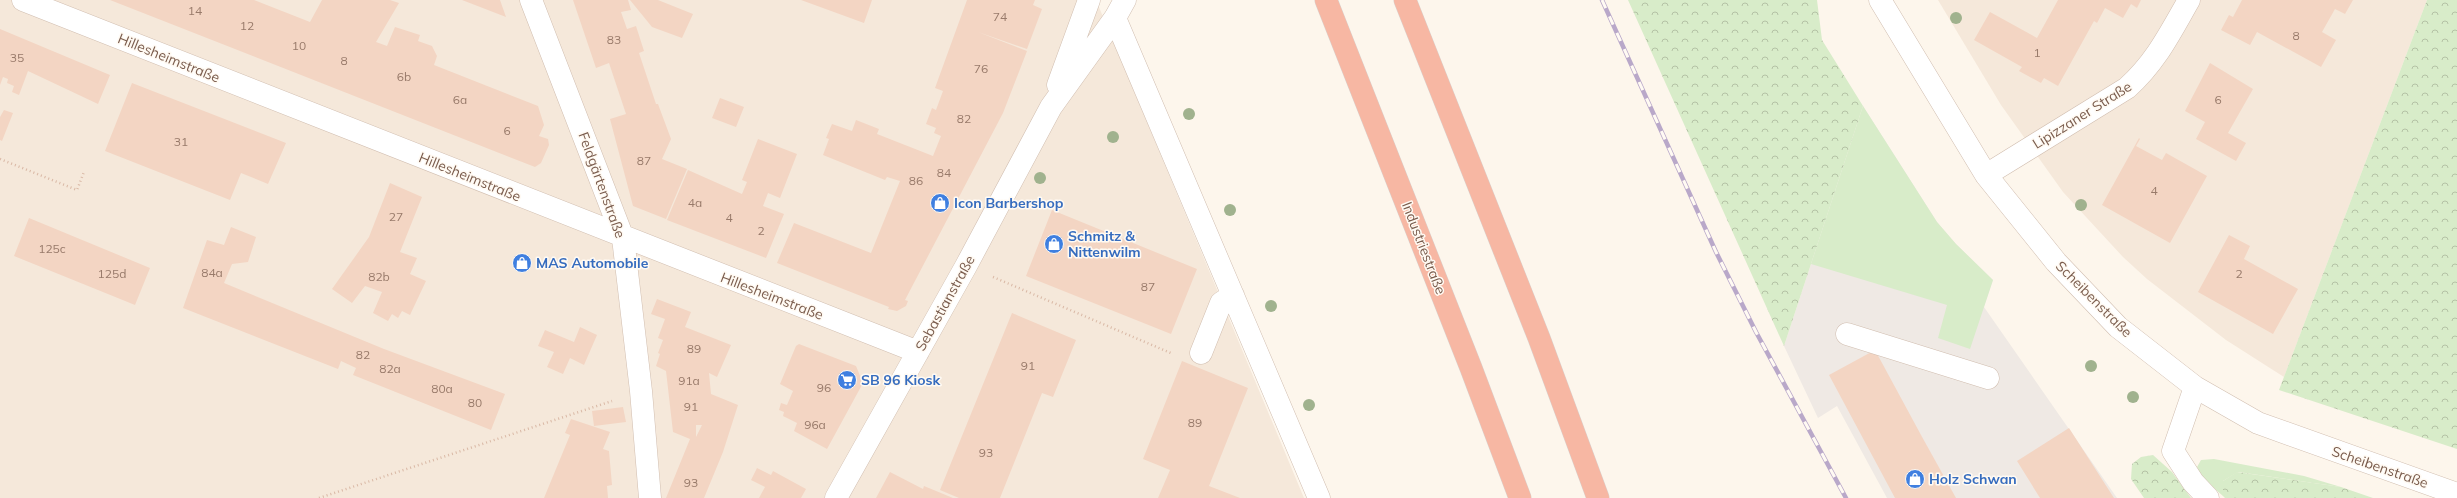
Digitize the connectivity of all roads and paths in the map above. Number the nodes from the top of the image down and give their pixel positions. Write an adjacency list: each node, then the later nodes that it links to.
1 (24, 0): 13 (street, Hillesheimstraße)
2 (531, 0): 13 (street, Feldgärtenstraße)
3 (1089, 0): 9 (street, Sebastianstraße)
4 (1326, 0): 28 (highway, Industriestraße)
5 (1405, 0): 29 (highway)
6 (1880, 0): 12 (street, Scheibenstraße)
7 (2189, 0): 12 (street, Lipizzaner Straße)
8 (1120, 9): 9 (street, Sebastianstraße); 15 (street)
9 (1051, 107): 14 (street, Sebastianstraße)
10 (0, 159): 11 (path)
11 (84, 172)
12 (1986, 175): 21 (street, Scheibenstraße)
13 (623, 238): 18 (street, Hillesheimstraße); 22 (street, Feldgärtenstraße)
14 (966, 266): 17 (path); 18 (street, Sebastianstraße)
15 (1233, 295): 19 (street); 27 (street)
16 (1847, 334): 20 (street)
17 (1177, 347)
18 (918, 352): 26 (street, Sebastianstraße)
19 (1201, 353)
20 (1988, 378)
21 (2195, 387): 23 (street, Scheibenstraße); 30 (street)
22 (641, 391): 24 (path); 25 (street, Feldgärtenstraße)
23 (2457, 494)
24 (319, 498)
25 (650, 498)
26 (836, 498)
27 (1319, 498)
28 (1520, 498)
29 (1598, 498)
30 (2208, 498)

